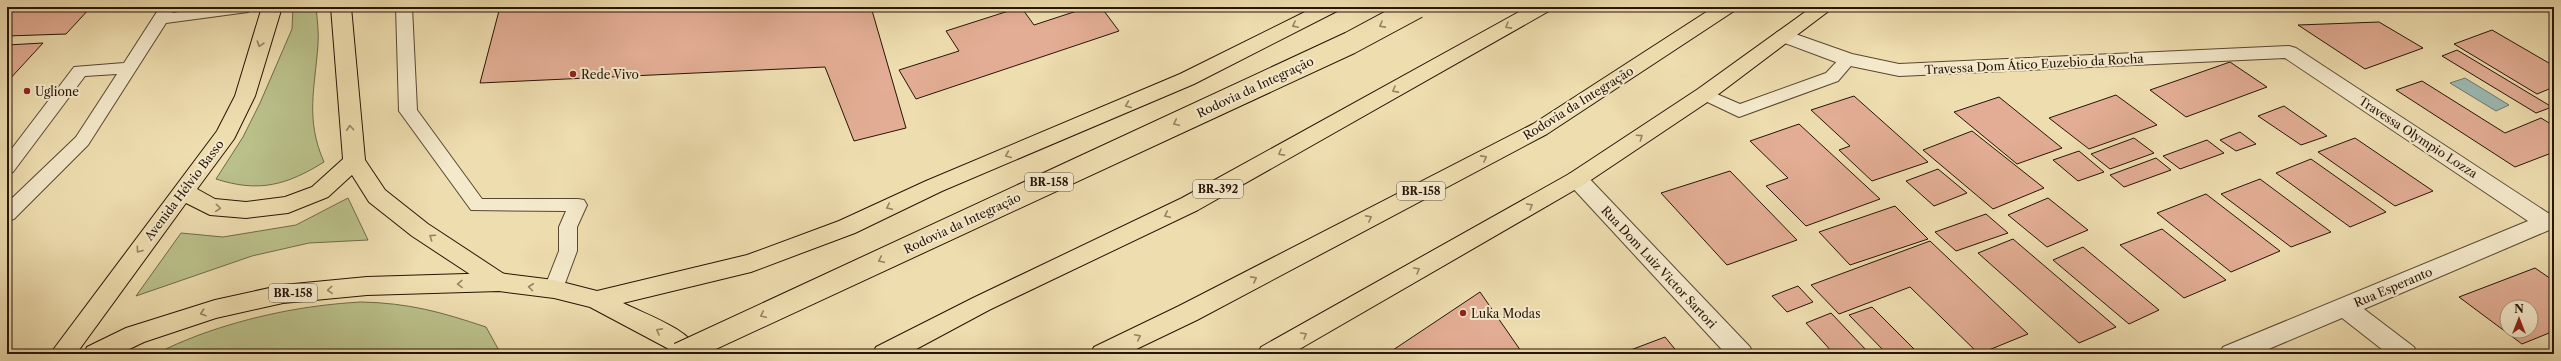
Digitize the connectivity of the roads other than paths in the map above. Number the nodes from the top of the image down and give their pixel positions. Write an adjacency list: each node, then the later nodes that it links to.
1 (248, 7): 10 (lane)
2 (272, 7): 19 (main road, Avenida Hélvio Basso, one-way to 19)
3 (341, 7): 16 (main road, one-way to 3)
4 (404, 7): 23 (lane)
5 (1330, 7): 24 (main road, BR-158, one-way to 24)
6 (1417, 7): 28 (main road, Rodovia da Integração / BR-158, one-way to 28, bridge)
7 (1542, 7): 30 (main road, BR-392 / BR-392, one-way to 30)
8 (1727, 7): 31 (main road, Rodovia da Integração / BR-158, one-way to 8)
9 (1824, 7): 11 (main road)
10 (165, 13): 14 (lane)
11 (1784, 36): 13 (street, Travessa Dom Ático Euzebio da Rocha); 15 (main road)
12 (2289, 52): 13 (street, Travessa Dom Ático Euzebio da Rocha); 21 (street, Travessa Olympio Lozza)
13 (1848, 60): 15 (lane)
14 (130, 68): 17 (lane); 20 (lane)
15 (1705, 94): 18 (main road, one-way to 15)
16 (354, 161): 19 (main road, one-way to 16); 22 (main road, one-way to 16)
17 (7, 168)
18 (1577, 179): 32 (main road, one-way to 18); 33 (street, Rua Dom Luiz Victor Sartori)
19 (183, 191): 26 (main road, Avenida Hélvio Basso, one-way to 26)
20 (9, 210)
21 (2550, 220): 25 (street, Rua Esperanto)
22 (499, 282): 23 (main road, BR-158, one-way to 22); 27 (main road, BR-158, one-way to 27)
23 (554, 290): 24 (main road, BR-158)
24 (597, 300): 29 (main road, one-way to 24)
25 (2344, 307): 34 (street, Rua Esperanto); 35 (street)
26 (62, 354)
27 (96, 354)
28 (679, 354)
29 (690, 354)
30 (885, 354)
31 (1103, 354)
32 (1270, 354)
33 (1741, 354)
34 (2232, 354)
35 (2405, 354)

